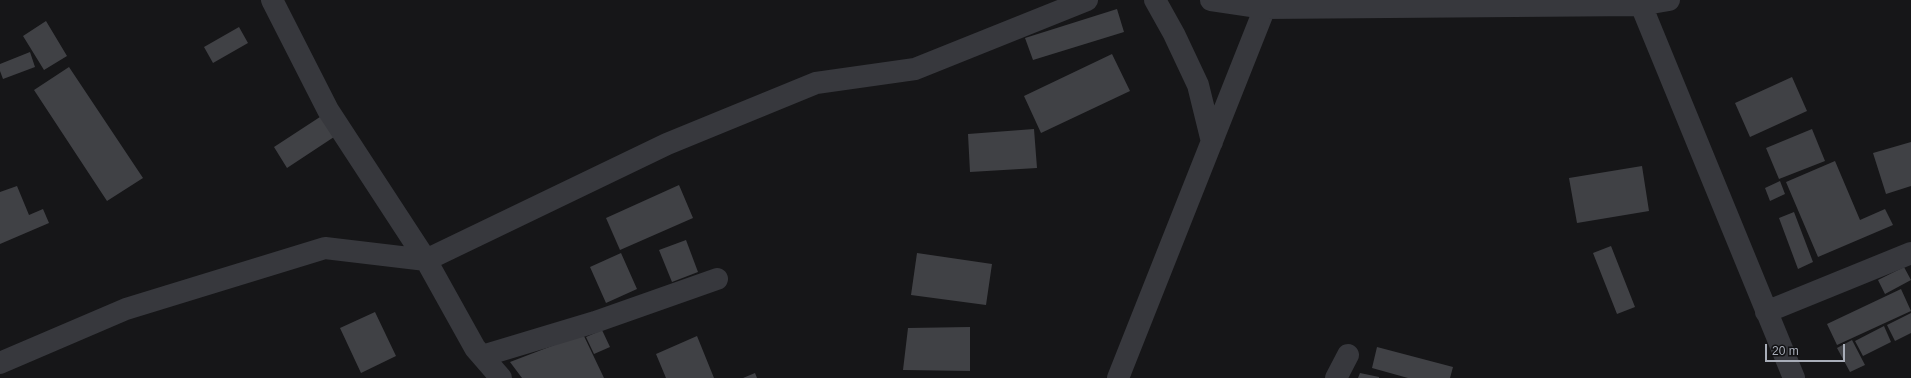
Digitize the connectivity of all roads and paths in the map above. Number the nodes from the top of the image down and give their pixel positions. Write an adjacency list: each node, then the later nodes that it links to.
1 (272, 0): 10 (street)
2 (1087, 0): 10 (street)
3 (1155, 0): 8 (street)
4 (1211, 0): 7 (street)
5 (1669, 0): 6 (street)
6 (1639, 2): 7 (street); 12 (street)
7 (1267, 4): 8 (street)
8 (1212, 142): 17 (street)
9 (1911, 253): 12 (street)
10 (426, 260): 14 (street); 15 (street)
11 (717, 279): 14 (street)
12 (1766, 312): 19 (street)
13 (1348, 355): 18 (street)
14 (482, 356): 16 (street)
15 (0, 363)
16 (501, 378)
17 (1118, 378)
18 (1336, 378)
19 (1794, 378)

